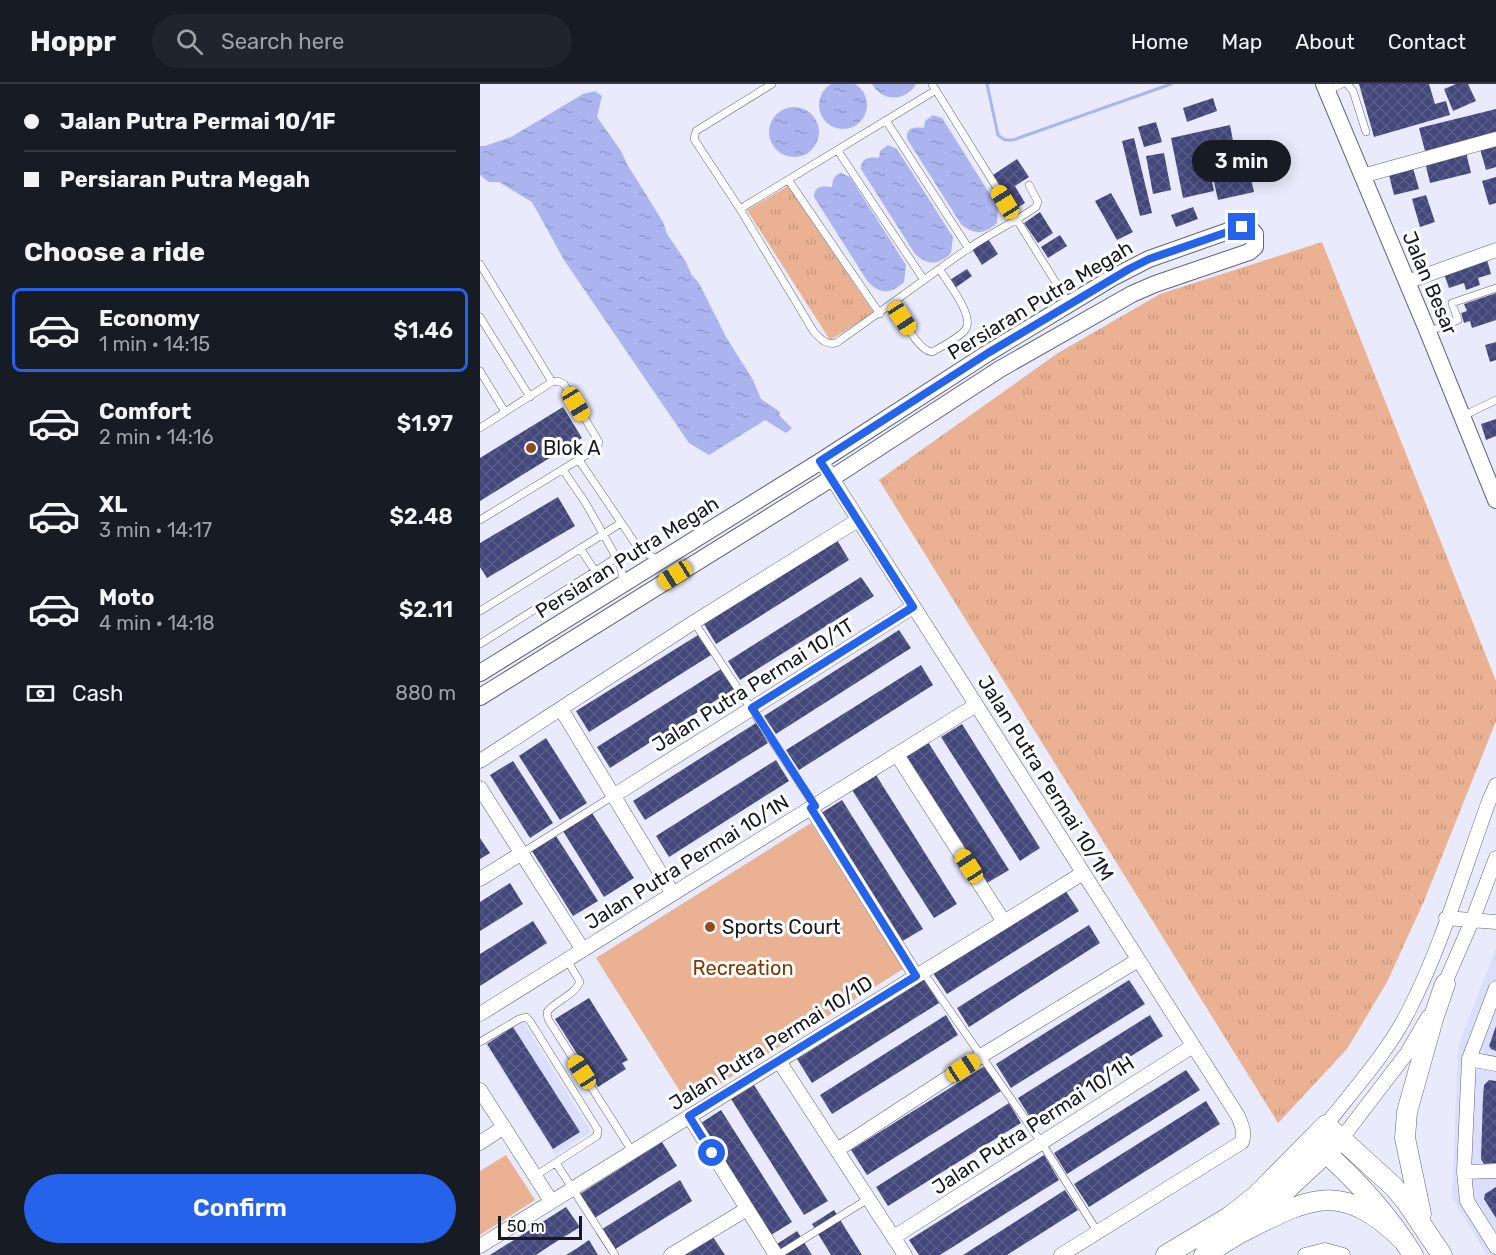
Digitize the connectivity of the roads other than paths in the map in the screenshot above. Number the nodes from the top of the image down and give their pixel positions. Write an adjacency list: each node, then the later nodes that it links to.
1 (772, 84): 12 (lane)
2 (1347, 84): 6 (lane)
3 (1331, 86): 9 (street, Jalan Besar)
4 (934, 87): 5 (lane); 13 (lane)
5 (886, 122): 8 (lane); 14 (lane)
6 (1366, 132)
7 (1496, 139): 9 (street)
8 (838, 151): 10 (lane); 18 (lane)
9 (1362, 176): 19 (street, Jalan Besar)
10 (789, 181): 12 (lane); 23 (lane)
11 (1029, 185): 13 (lane)
12 (740, 209): 23 (lane)
13 (1017, 220): 14 (lane); 22 (lane)
14 (969, 249): 17 (lane)
15 (1496, 250): 19 (street)
16 (480, 264): 27 (lane)
17 (940, 270): 18 (lane); 21 (lane)
18 (924, 280): 21 (lane)
19 (1407, 282): 25 (street, Jalan Besar)
20 (1496, 288): 25 (lane)
21 (893, 304): 23 (lane)
22 (1070, 304): 34 (street, Persiaran Putra Megah); 36 (street, Persiaran Putra Megah)
23 (880, 314)
24 (480, 317): 28 (lane)
25 (1428, 332): 31 (street, Jalan Besar)
26 (480, 371): 30 (lane)
27 (552, 382): 28 (lane); 33 (lane)
28 (530, 397): 30 (lane)
29 (1496, 400): 31 (lane)
30 (506, 412): 32 (lane)
31 (1462, 416): 37 (street, Jalan Besar)
32 (480, 428)
33 (579, 460): 35 (lane); 40 (lane)
34 (820, 461): 36 (street, Jalan Putra Permai 10/1M); 44 (street, Persiaran Putra Megah)
35 (563, 470): 38 (lane); 41 (lane)
36 (832, 478): 39 (street, Jalan Putra Permai 10/1M); 52 (street, Persiaran Putra Megah)
37 (1496, 500)
38 (480, 520)
39 (858, 520): 47 (street, Jalan Putra Permai 10/1M); 49 (street)
40 (621, 524): 41 (lane); 44 (lane)
41 (603, 534): 42 (lane); 43 (lane)
42 (580, 548): 45 (lane); 48 (lane)
43 (617, 560): 45 (lane); 46 (lane)
44 (660, 561): 46 (street, Persiaran Putra Megah)
45 (595, 571): 50 (lane)
46 (621, 585): 51 (street, Persiaran Putra Megah)
47 (913, 607): 53 (street, Jalan Putra Permai 10/1M); 54 (street, Jalan Putra Permai 10/1T)
48 (480, 611)
49 (694, 622): 54 (lane); 55 (street)
50 (480, 644)
51 (480, 674)
52 (480, 697)
53 (976, 705): 56 (street, Jalan Putra Permai 10/1N); 64 (street, Jalan Putra Permai 10/1M)
54 (752, 708): 60 (street, Jalan Putra Permai 10/1T); 61 (lane)
55 (561, 709): 57 (street); 60 (street)
56 (897, 755): 61 (street, Jalan Putra Permai 10/1N); 69 (street)
57 (480, 761)
58 (1496, 785): 67 (street)
59 (480, 788): 62 (street)
60 (613, 796): 62 (lane); 66 (street)
61 (813, 807): 66 (street, Jalan Putra Permai 10/1N); 74 (street)
62 (522, 853): 65 (street); 71 (street)
63 (1496, 858): 68 (street)
64 (1083, 873): 69 (street, Jalan Putra Permai 10/1D); 73 (street, Jalan Putra Permai 10/1M)
65 (480, 879)
66 (673, 894): 71 (street, Jalan Putra Permai 10/1N)
67 (1446, 918): 68 (street); 86 (street)
68 (1472, 921): 70 (street); 75 (street)
69 (1004, 922): 74 (street, Jalan Putra Permai 10/1D)
70 (1496, 922)
71 (583, 950): 72 (street, Jalan Putra Permai 10/1N)
72 (567, 960): 77 (street, Jalan Putra Permai 10/1N); 93 (lane)
73 (1138, 960): 79 (street, Jalan Putra Permai 10/1M); 80 (street)
74 (920, 974): 80 (lane); 82 (street, Jalan Putra Permai 10/1D)
75 (1445, 984): 88 (street); 103 (main road)
76 (1496, 988): 81 (street)
77 (480, 1014)
78 (480, 1042): 95 (lane)
79 (1193, 1046): 90 (street, Jalan Putra Permai 10/1H); 104 (street, Jalan Putra Permai 10/1M)
80 (981, 1056): 90 (lane); 92 (street)
81 (1469, 1059): 83 (street); 97 (street)
82 (779, 1060): 85 (street, Jalan Putra Permai 10/1D); 92 (street)
83 (1496, 1064)
84 (480, 1090): 87 (street)
85 (689, 1116): 93 (street, Jalan Putra Permai 10/1D); 102 (street)
86 (1326, 1125): 88 (main road); 89 (main road)
87 (504, 1127): 91 (street); 98 (street)
88 (1342, 1138): 94 (main road); 103 (main road)
89 (1312, 1141): 94 (main road); 116 (main road)
90 (1041, 1142): 104 (lane); 106 (street, Jalan Putra Permai 10/1H)
91 (480, 1143)
92 (837, 1150): 100 (street)
93 (632, 1151): 99 (street, Jalan Putra Permai 10/1D)
94 (1327, 1154): 105 (main road); 109 (main road)
95 (556, 1164): 98 (lane); 99 (lane)
96 (1496, 1171): 97 (street)
97 (1464, 1172): 108 (street)
98 (535, 1176): 101 (street)
99 (572, 1188): 101 (street, Jalan Putra Permai 10/1D); 111 (lane)
100 (868, 1198): 106 (street); 113 (lane)
101 (551, 1201): 107 (street, Jalan Putra Permai 10/1D)
102 (747, 1209): 112 (street); 113 (street)
103 (1425, 1229): 119 (main road)
104 (1097, 1231): 115 (street)
105 (1240, 1233): 109 (main road); 117 (main road)
106 (894, 1237): 114 (street)
107 (480, 1246)
108 (1496, 1247)
109 (1409, 1248)
110 (1342, 1254): 118 (street)
111 (615, 1255)
112 (671, 1255)
113 (777, 1255)
114 (905, 1255)
115 (1061, 1255)
116 (1167, 1255)
117 (1204, 1255)
118 (1305, 1255)
119 (1442, 1255)

